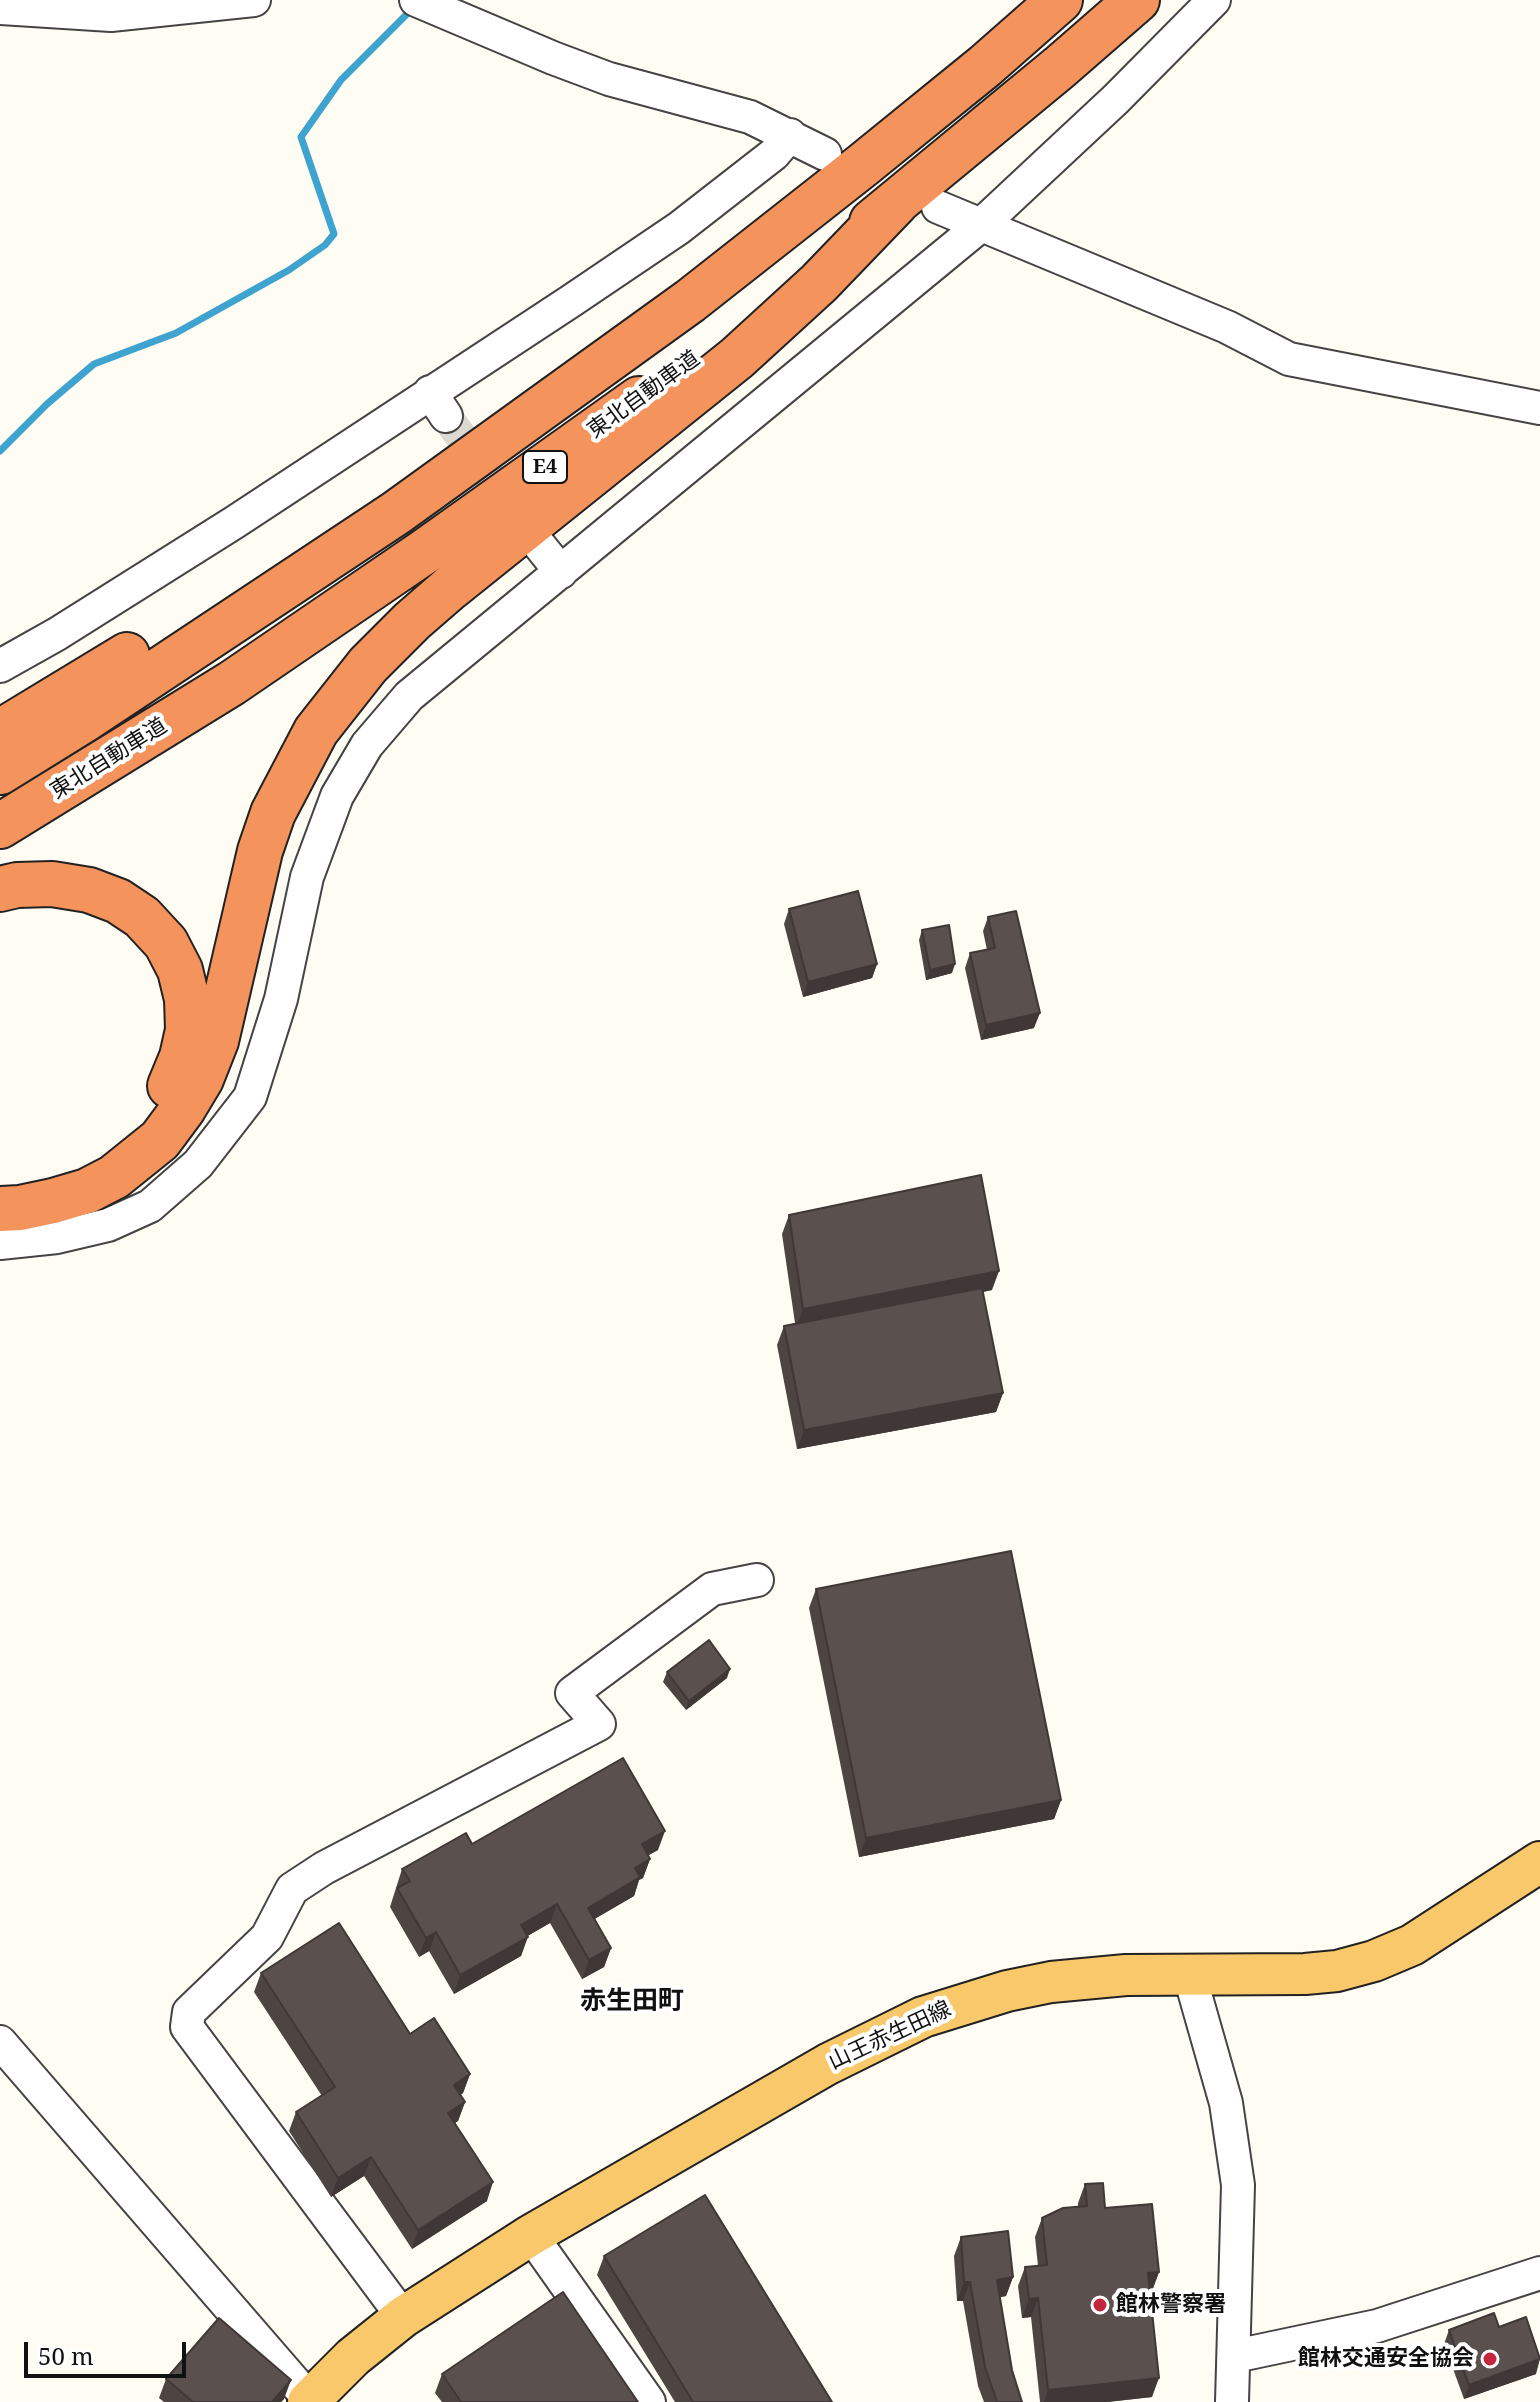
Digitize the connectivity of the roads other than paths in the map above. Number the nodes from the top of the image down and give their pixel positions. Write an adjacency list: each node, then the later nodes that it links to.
1 (254, 0): 6 (street)
2 (416, 0): 7 (street)
3 (1060, 0): 12 (highway, E4)
4 (1137, 0): 9 (highway, 東北自動車道 / E4)
5 (1214, 0): 11 (street)
6 (0, 8)
7 (790, 135): 8 (street); 16 (street)
8 (825, 154)
9 (896, 203): 19 (highway, 東北自動車道 / E4); 22 (highway)
10 (938, 207): 11 (street)
11 (980, 226): 13 (street); 15 (street)
12 (545, 407): 17 (highway); 18 (highway, E4)
13 (1540, 408)
14 (540, 546): 15 (street)
15 (561, 572): 23 (street)
16 (0, 666)
17 (0, 732)
18 (0, 772)
19 (0, 826)
20 (0, 889): 21 (highway)
21 (0, 1186)
22 (0, 1209)
23 (0, 1243)
24 (757, 1580): 30 (street)
25 (1540, 1862): 26 (main road, 山王赤生田線)
26 (1189, 1973): 28 (main road, 山王赤生田線); 31 (street)
27 (0, 2042): 32 (street)
28 (531, 2235): 30 (main road, 山王赤生田線); 33 (street)
29 (1540, 2273): 31 (street)
30 (403, 2317): 32 (main road, 山王赤生田線)
31 (1235, 2356): 34 (street)
32 (309, 2401)
33 (649, 2402)
34 (1232, 2402)

